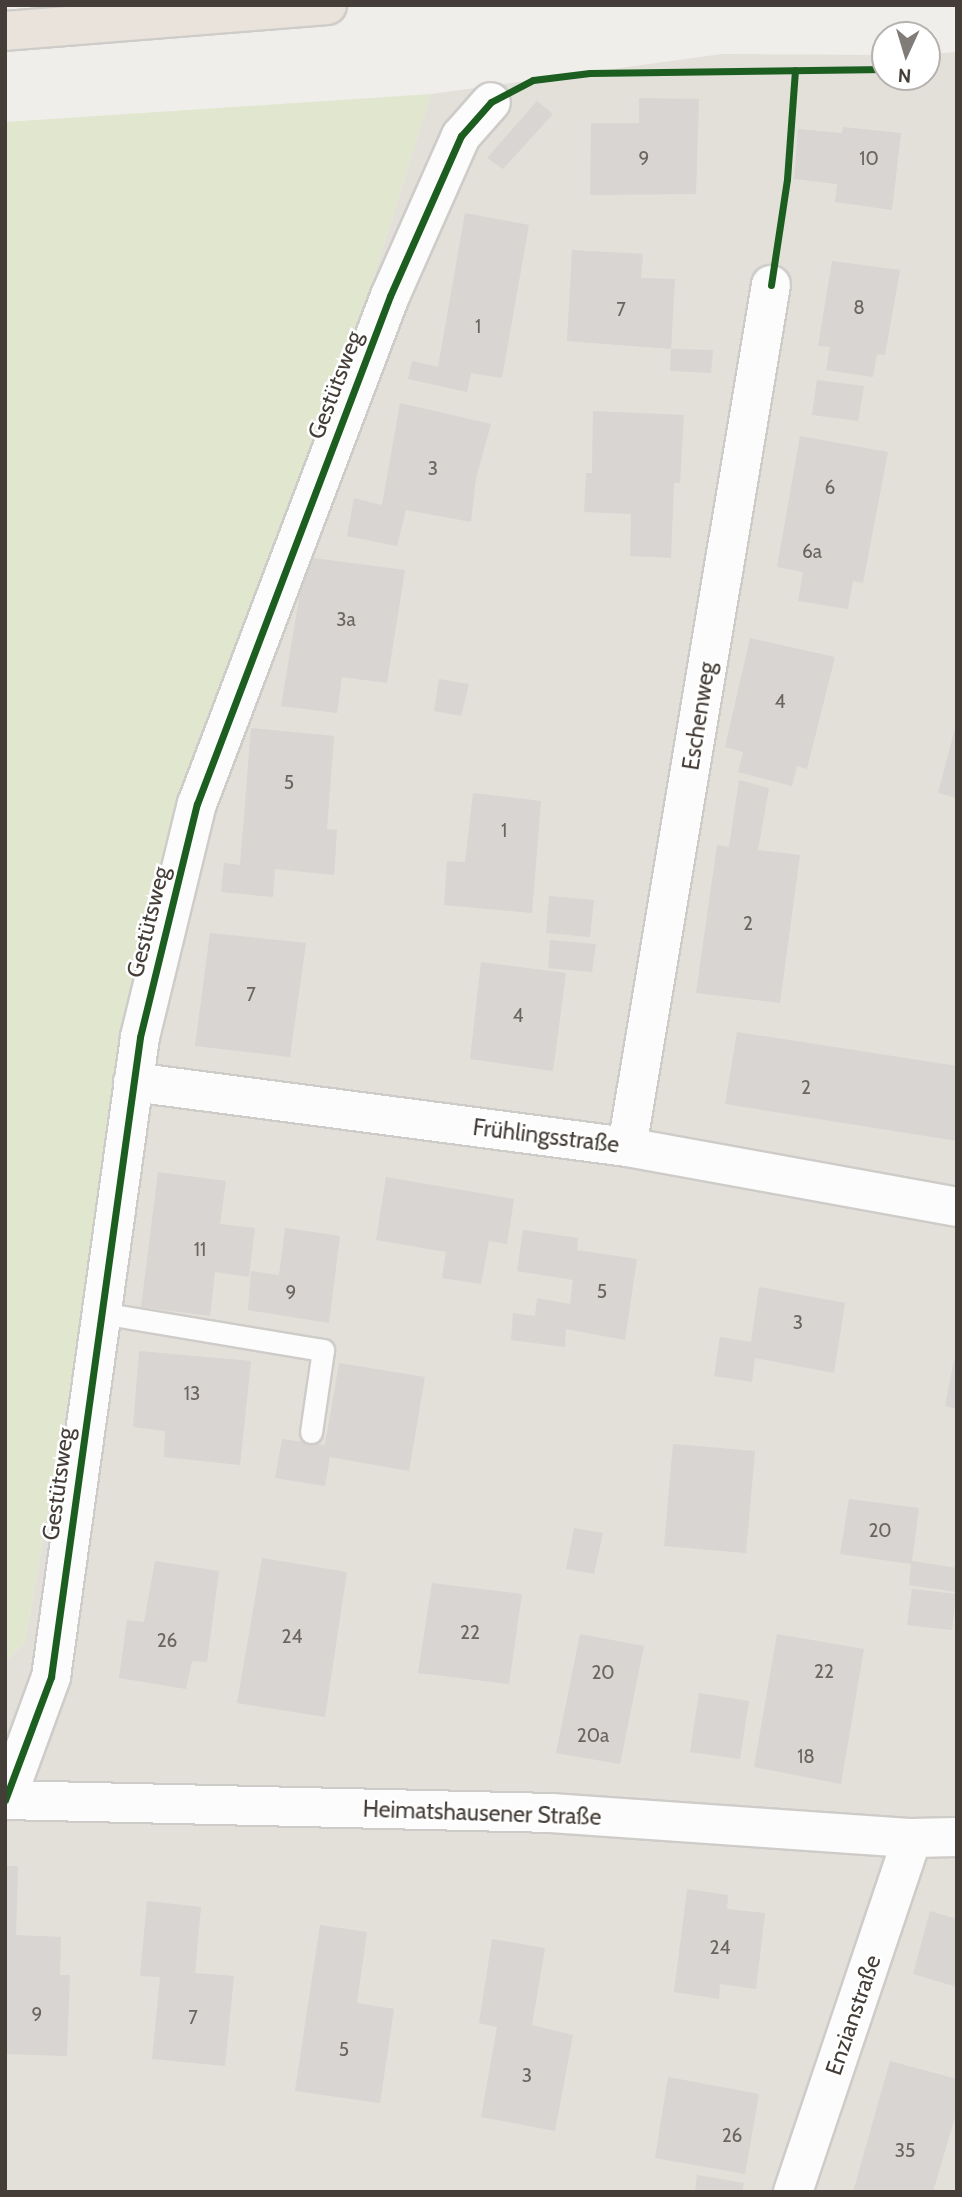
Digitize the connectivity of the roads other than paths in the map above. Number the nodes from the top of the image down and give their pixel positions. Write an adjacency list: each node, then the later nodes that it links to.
1 (327, 5): 2 (highway)
2 (5, 32)
3 (491, 102): 5 (street, Gestütsweg)
4 (771, 285): 6 (street, Eschenweg)
5 (133, 1082): 6 (street, Frühlingsstraße); 8 (street, Gestütsweg)
6 (627, 1147): 7 (street, Frühlingsstraße)
7 (957, 1207)
8 (100, 1313): 9 (lane); 10 (street, Gestütsweg)
9 (311, 1432)
10 (6, 1800): 12 (street, Heimatshausener Straße)
11 (957, 1837): 12 (street, Heimatshausener Straße)
12 (912, 1838): 13 (street, Enzianstraße)
13 (793, 2192)

